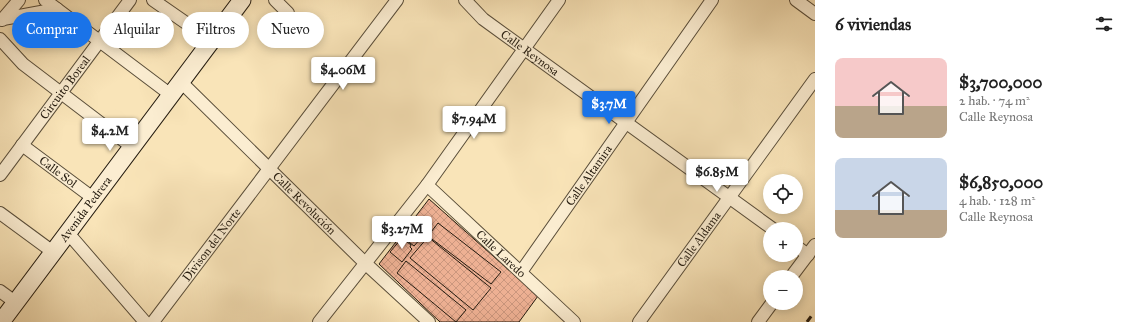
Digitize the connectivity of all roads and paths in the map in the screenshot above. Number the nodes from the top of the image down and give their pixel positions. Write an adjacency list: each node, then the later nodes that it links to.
1 (19, 0): 18 (street)
2 (45, 0): 12 (street, Calle Revolución)
3 (130, 0): 13 (street, Circuito Boreal)
4 (153, 0): 17 (street)
5 (242, 0): 14 (street, Avenida Pedrera)
6 (275, 0): 15 (street)
7 (397, 0): 30 (street, Divison del Norte)
8 (465, 0): 23 (street, Calle Reynosa)
9 (559, 0): 23 (street)
10 (712, 0): 27 (street, Calle Altamira)
11 (796, 0): 16 (street)
12 (55, 5): 18 (street); 20 (street, Calle Revolución)
13 (121, 12)
14 (233, 12)
15 (287, 12)
16 (815, 14)
17 (182, 20)
18 (2, 21)
19 (0, 39): 26 (street)
20 (100, 40): 26 (street, Circuito Boreal)
21 (113, 48): 25 (street, Calle Revolución)
22 (207, 48): 25 (street, Avenida Pedrera)
23 (525, 49): 27 (street, Calle Reynosa); 32 (street)
24 (815, 79): 33 (street, Calle Aldama)
25 (176, 88): 29 (street, Avenida Pedrera); 30 (street, Calle Revolución)
26 (61, 94): 28 (street, Circuito Boreal); 29 (street)
27 (626, 122): 33 (street, Calle Reynosa); 42 (street, Calle Altamira)
28 (22, 145): 31 (street, Circuito Boreal); 34 (street, Calle Sol)
29 (132, 147): 34 (street, Avenida Pedrera)
30 (270, 168): 40 (street, Calle Revolución); 48 (street, Divison del Norte)
31 (0, 175)
32 (427, 185): 40 (street); 42 (street, Calle Laredo)
33 (729, 197): 36 (street, Calle Reynosa); 51 (street, Calle Aldama)
34 (94, 198): 37 (street, Avenida Pedrera)
35 (0, 213): 39 (street)
36 (763, 222)
37 (68, 233): 39 (street, Avenida Pedrera); 47 (street)
38 (812, 250): 41 (street)
39 (53, 252): 45 (street, Avenida Pedrera)
40 (365, 263): 46 (street, Calle Revolución); 49 (street)
41 (797, 270)
42 (521, 272): 50 (street, Calle Laredo)
43 (0, 291): 45 (street)
44 (767, 310): 52 (street)
45 (5, 313)
46 (425, 320)
47 (145, 322)
48 (153, 322)
49 (318, 322)
50 (574, 322)
51 (639, 322)
52 (758, 322)

